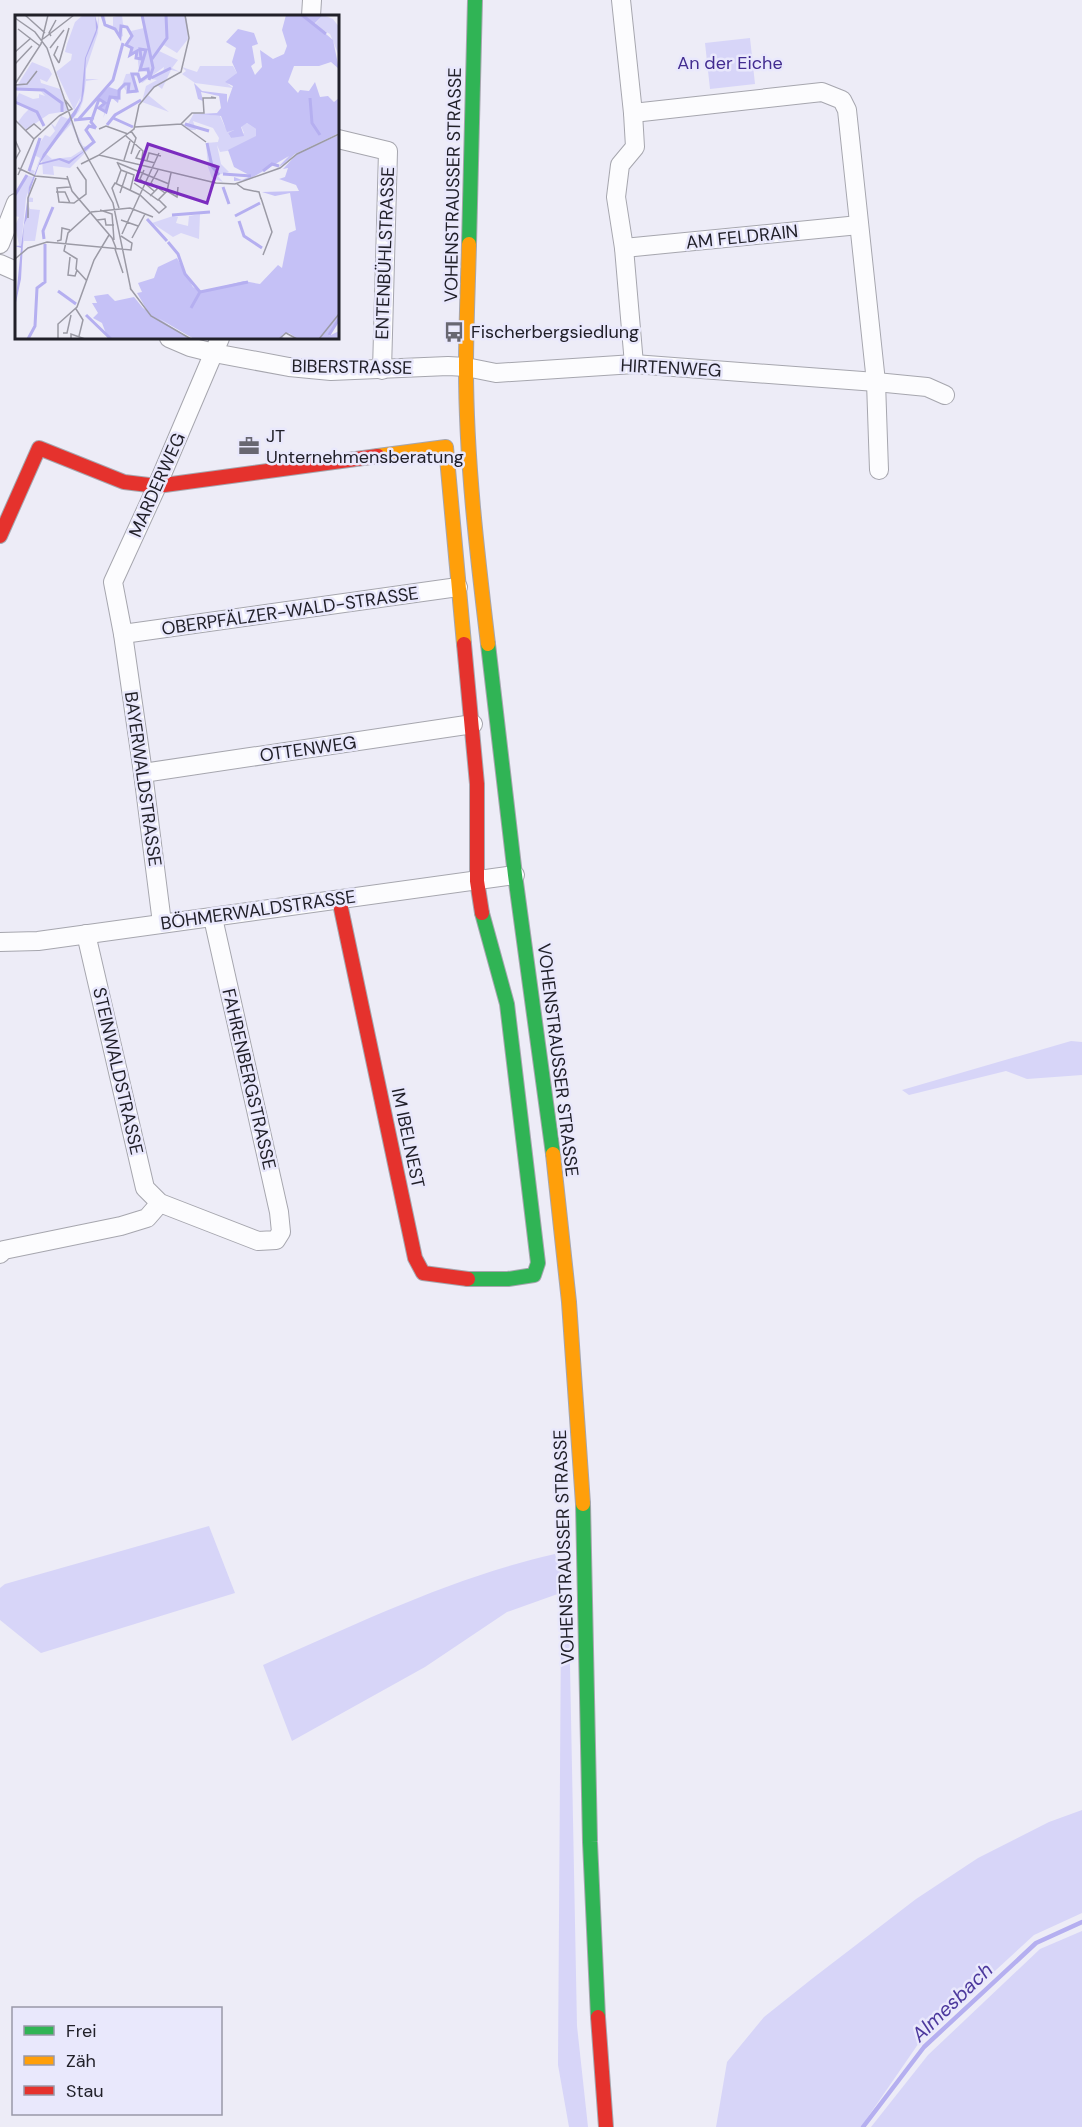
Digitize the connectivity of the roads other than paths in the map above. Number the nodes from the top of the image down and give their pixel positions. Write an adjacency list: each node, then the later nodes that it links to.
1 (312, 0): 4 (street)
2 (475, 0): 16 (main road, VOHENSTRAUSSER STRASSE)
3 (621, 0): 5 (street)
4 (311, 15)
5 (633, 113): 8 (street); 10 (street)
6 (339, 139): 17 (street, ENTENBÜHLSTRASSE)
7 (15, 206): 9 (street)
8 (859, 225): 10 (street, AM FELDRAIN); 18 (street)
9 (0, 244)
10 (624, 248): 15 (street)
11 (0, 264): 12 (street)
12 (15, 271)
13 (171, 339): 14 (street, BIBERSTRASSE)
14 (217, 345): 17 (street, BIBERSTRASSE); 21 (street, MARDERWEG)
15 (634, 364): 16 (street, HIRTENWEG); 18 (street, HIRTENWEG)
16 (466, 367): 17 (street, BIBERSTRASSE); 27 (main road, VOHENSTRAUSSER STRASSE)
17 (382, 370)
18 (876, 382): 19 (street, HIRTENWEG); 20 (street)
19 (945, 395)
20 (879, 470)
21 (157, 486): 22 (main road); 23 (main road); 24 (street, MARDERWEG)
22 (0, 536)
23 (458, 587): 24 (street, OBERPFÄLZER-WALD-STRASSE); 25 (main road)
24 (123, 634): 26 (street, BAYERWALDSTRASSE)
25 (473, 724): 26 (street, OTTENWEG); 28 (main road)
26 (143, 773): 31 (street, BAYERWALDSTRASSE)
27 (515, 875): 28 (street, BÖHMERWALDSTRASSE); 36 (main road, VOHENSTRAUSSER STRASSE)
28 (477, 881): 29 (street, BÖHMERWALDSTRASSE); 29 (main road, IM IBELNEST)
29 (339, 899): 30 (street, BÖHMERWALDSTRASSE)
30 (213, 918): 31 (street, BÖHMERWALDSTRASSE); 34 (street, FAHRENBERGSTRASSE)
31 (162, 923): 32 (street, BÖHMERWALDSTRASSE)
32 (86, 934): 33 (street, BÖHMERWALDSTRASSE); 34 (street, STEINWALDSTRASSE)
33 (0, 942)
34 (160, 1203): 35 (street)
35 (0, 1254)
36 (606, 2127)

